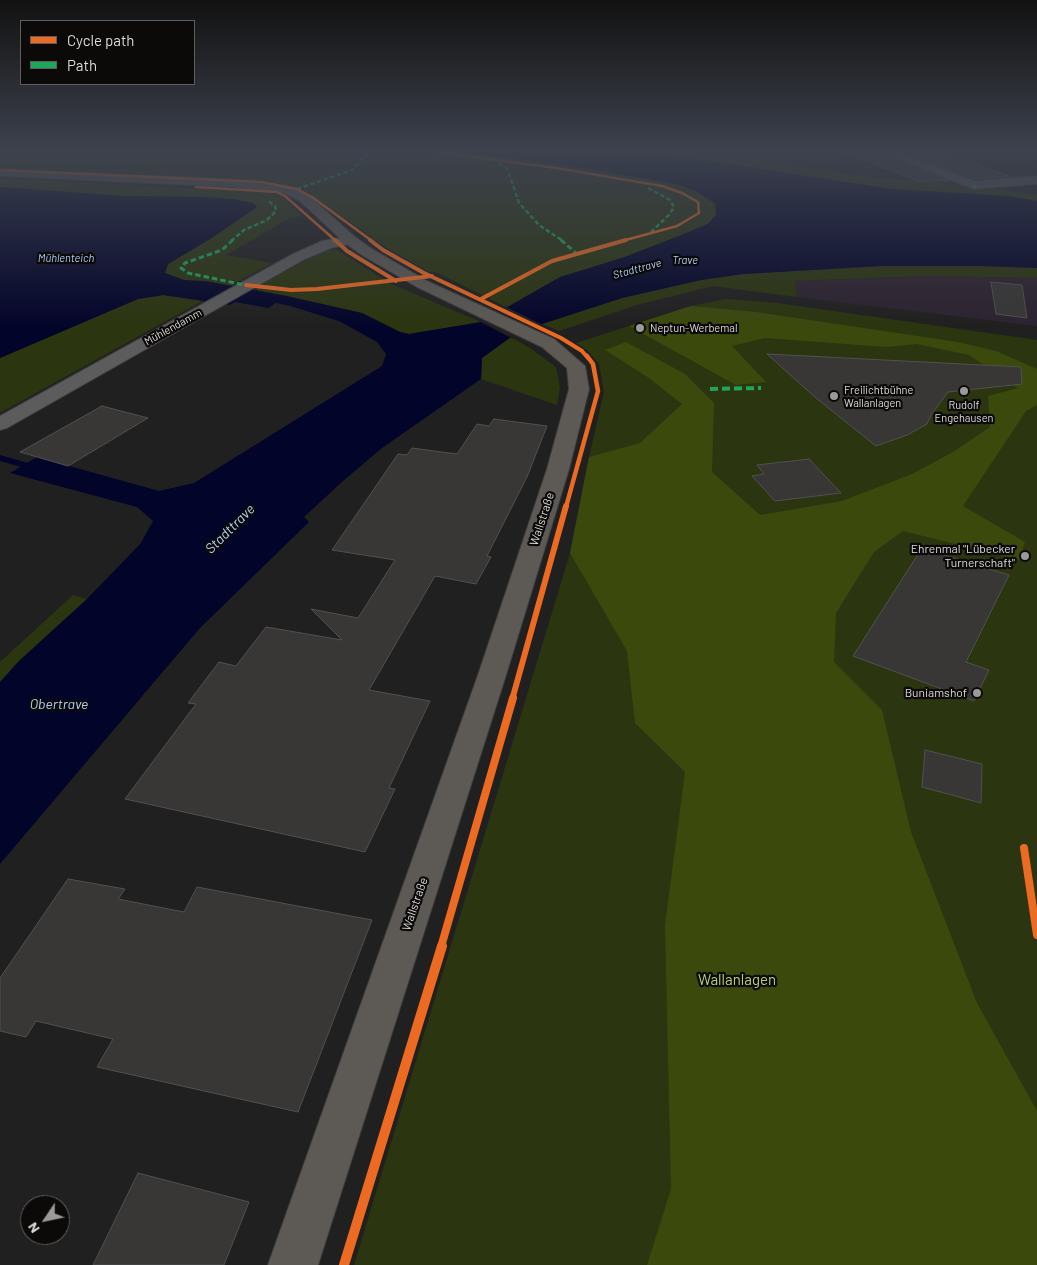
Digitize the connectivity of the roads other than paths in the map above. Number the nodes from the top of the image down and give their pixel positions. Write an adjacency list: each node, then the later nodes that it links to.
1 (317, 210): 2 (main road, Wallstraße)
2 (350, 240): 3 (street, Mühlendamm); 4 (main road, Wallstraße)
3 (0, 424)
4 (292, 1265)

